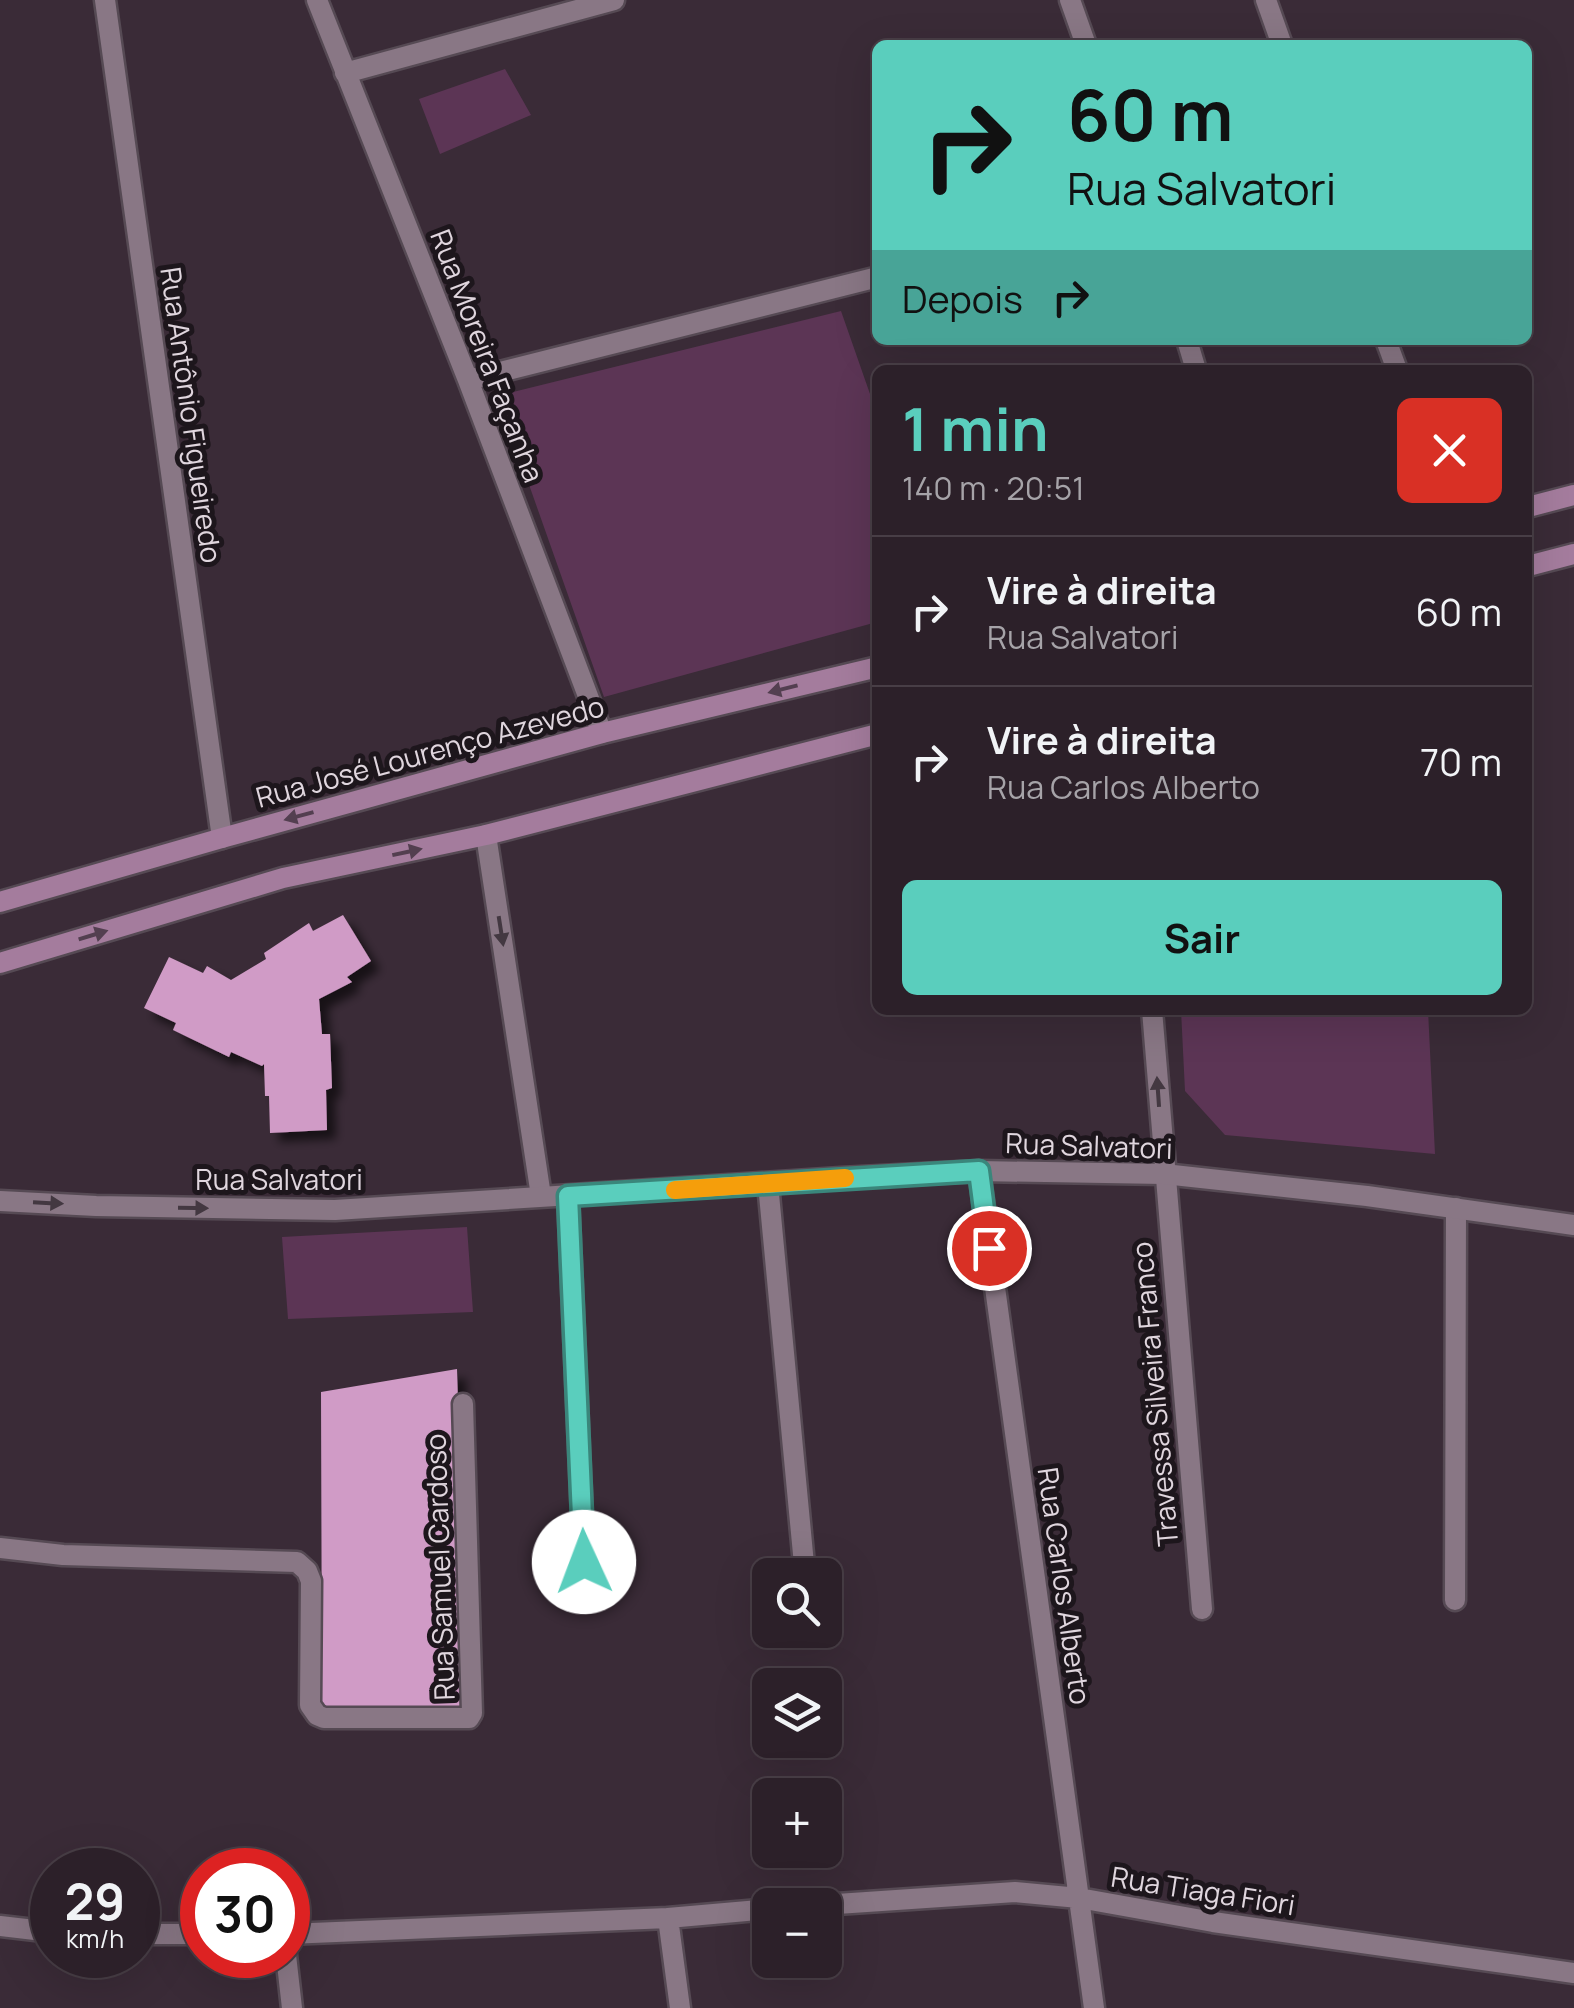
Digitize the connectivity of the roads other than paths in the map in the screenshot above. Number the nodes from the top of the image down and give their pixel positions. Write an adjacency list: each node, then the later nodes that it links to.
1 (105, 0): 19 (street, Rua Antônio Figueiredo)
2 (317, 0): 8 (street, Rua Moreira Façanha)
3 (614, 0): 8 (street)
4 (1070, 0): 6 (street)
5 (1266, 0): 7 (street)
6 (1084, 40)
7 (1280, 40)
8 (344, 72): 10 (street, Rua Moreira Façanha)
9 (872, 279): 10 (street)
10 (468, 380): 16 (street, Rua Moreira Façanha)
11 (1574, 495): 12 (main road)
12 (1532, 506)
13 (1574, 554): 14 (main road)
14 (1532, 565)
15 (872, 668): 16 (main road, Rua José Lourenço Azevedo, one-way to 16)
16 (602, 733): 19 (main road, Rua José Lourenço Azevedo, one-way to 19)
17 (872, 736): 18 (main road)
18 (486, 834): 21 (main road, one-way to 18); 26 (street, one-way to 26)
19 (222, 838): 20 (main road, Rua José Lourenço Azevedo)
20 (0, 902)
21 (0, 963)
22 (1152, 1015): 24 (street, Travessa Silveira Franco, one-way to 22)
23 (979, 1171): 24 (street, Rua Salvatori); 25 (street, Rua Salvatori); 37 (street, Rua Carlos Alberto)
24 (1164, 1174): 29 (street, Rua Salvatori); 36 (street, Travessa Silveira Franco)
25 (768, 1184): 27 (street, Rua Salvatori); 33 (street)
26 (541, 1196): 27 (street, Rua Salvatori); 28 (street, Rua Salvatori, one-way to 26)
27 (568, 1196): 34 (street)
28 (0, 1200)
29 (1456, 1208): 30 (street, Rua Salvatori); 35 (street)
30 (1574, 1225)
31 (463, 1404): 32 (street, Rua Samuel Cardoso)
32 (0, 1548)
33 (803, 1558)
34 (584, 1562)
35 (1455, 1600)
36 (1202, 1609)
37 (1079, 1898): 38 (street, Rua Tiaga Fiori); 44 (street, Rua Tiaga Fiori); 48 (street, Rua Carlos Alberto)
38 (842, 1903)
39 (752, 1911): 40 (street)
40 (668, 1918): 43 (street); 47 (street)
41 (0, 1926): 42 (street)
42 (30, 1929)
43 (310, 1933)
44 (1574, 1973)
45 (289, 1978): 46 (street)
46 (292, 2008)
47 (680, 2008)
48 (1094, 2008)

